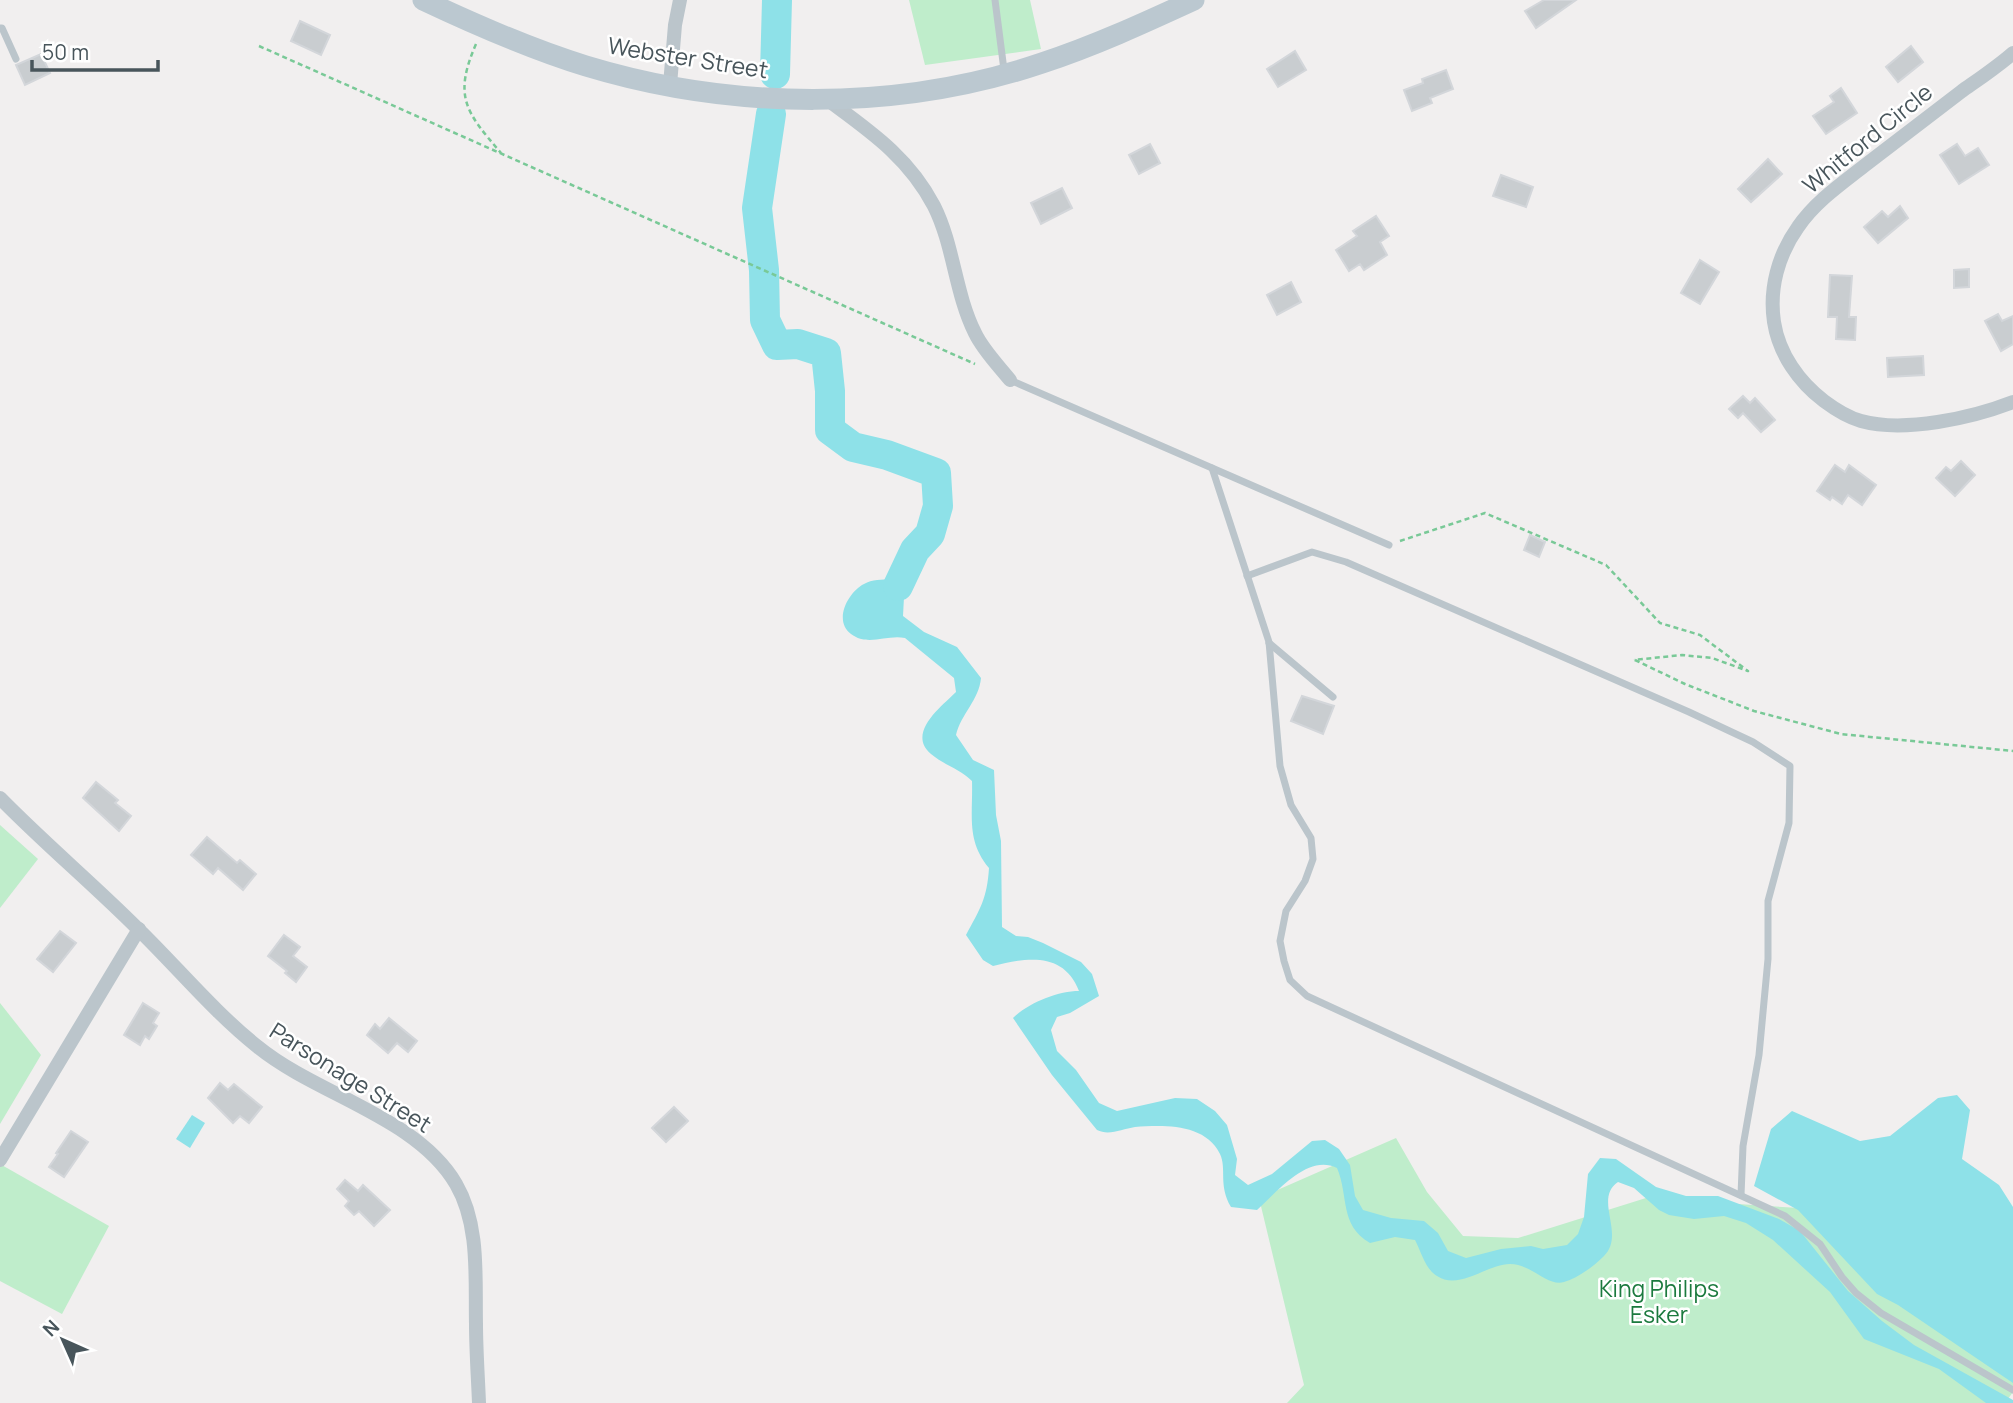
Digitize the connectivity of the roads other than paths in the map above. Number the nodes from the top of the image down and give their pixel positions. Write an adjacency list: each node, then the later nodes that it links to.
1 (423, 0): 9 (street, Webster Street)
2 (680, 0): 9 (street)
3 (995, 0): 8 (lane)
4 (1194, 0): 8 (street, Webster Street)
5 (0, 28): 7 (lane)
6 (2013, 53): 12 (street, Whitford Circle)
7 (16, 59)
8 (1004, 74): 10 (street, Webster Street)
9 (670, 85): 10 (street, Webster Street)
10 (825, 98): 11 (street)
11 (1010, 380): 13 (lane)
12 (2013, 402)
13 (1212, 468): 14 (lane); 15 (lane)
14 (1389, 545)
15 (1247, 576): 16 (lane); 21 (lane)
16 (1269, 642): 17 (lane); 21 (lane)
17 (1333, 697)
18 (0, 798): 19 (street, Parsonage Street)
19 (138, 929): 20 (street); 23 (street, Parsonage Street)
20 (0, 1160)
21 (1741, 1195): 22 (lane)
22 (2013, 1390)
23 (479, 1403)

